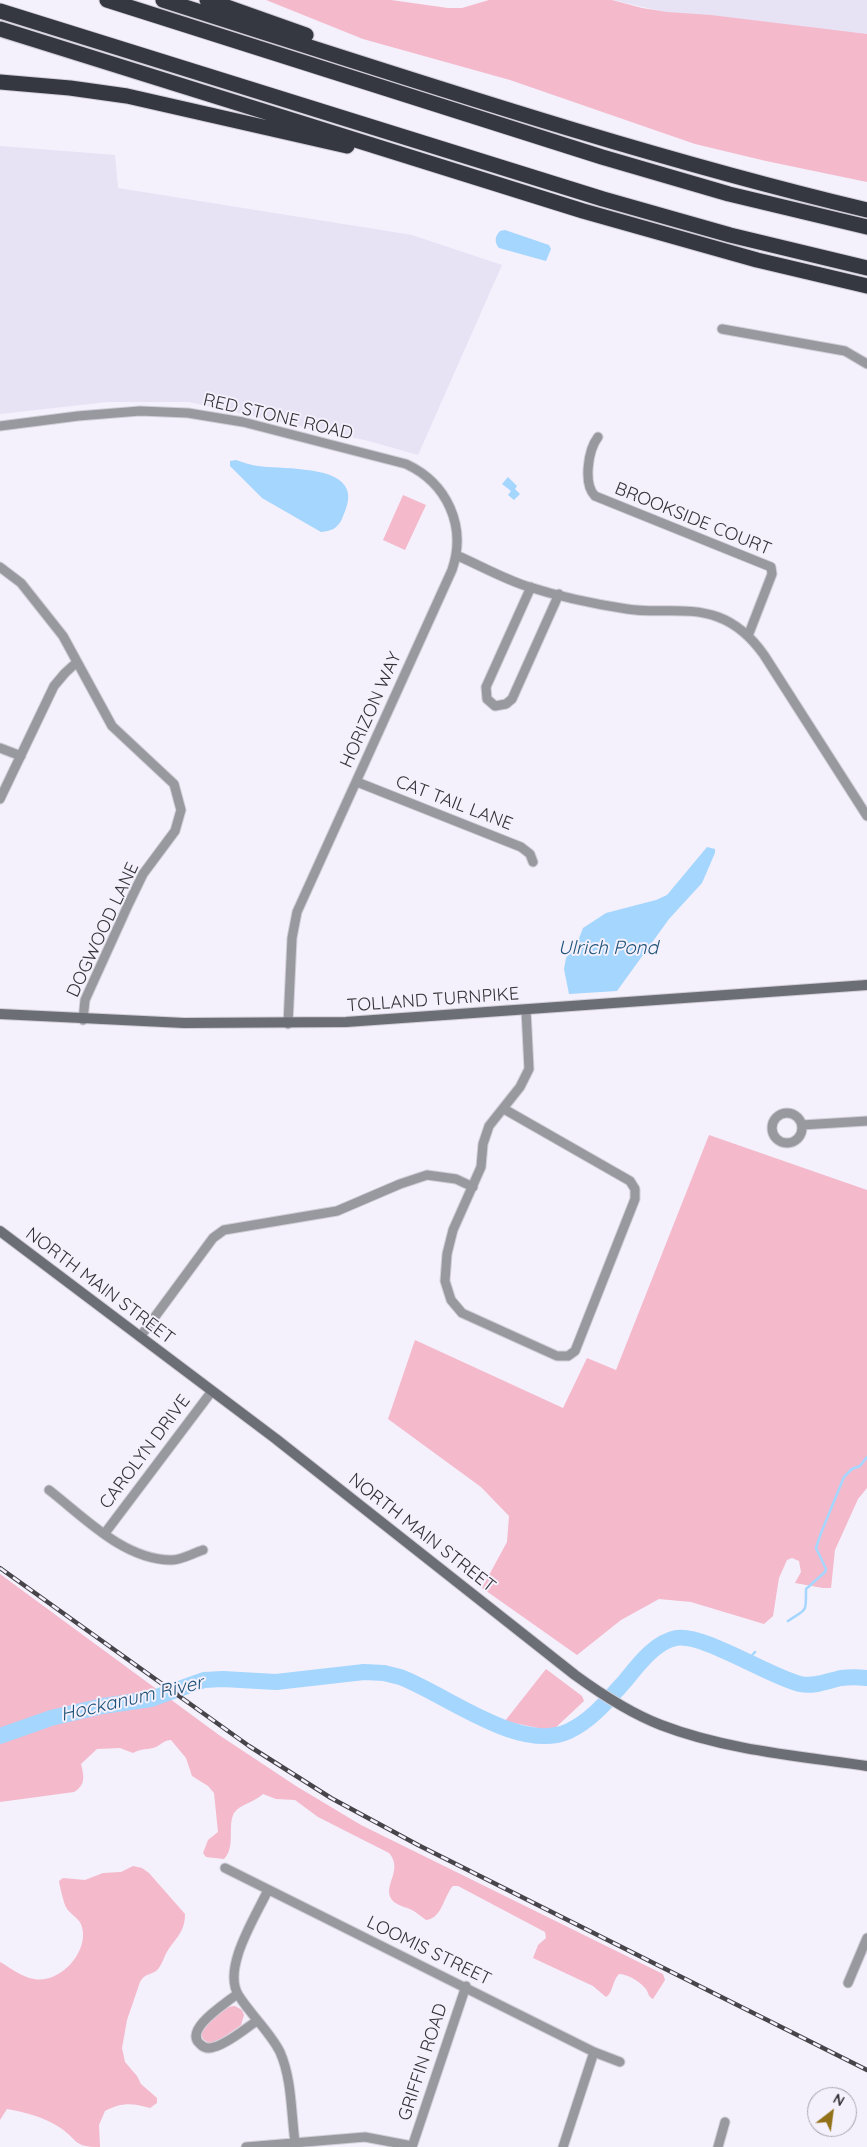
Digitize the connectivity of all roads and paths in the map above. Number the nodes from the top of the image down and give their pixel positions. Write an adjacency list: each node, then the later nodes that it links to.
1 (106, 0): 10 (highway)
2 (163, 0): 6 (highway)
3 (208, 0): 6 (highway)
4 (0, 11): 11 (highway)
5 (0, 29): 8 (highway)
6 (353, 61): 9 (highway)
7 (0, 82): 8 (highway)
8 (419, 160): 12 (highway)
9 (867, 210)
10 (867, 228)
11 (867, 268)
12 (867, 286)
13 (722, 329): 14 (street)
14 (867, 364)
15 (0, 426): 17 (street, RED STONE ROAD)
16 (598, 437): 22 (street, BROOKSIDE COURT)
17 (370, 454): 18 (street, HORIZON WAY)
18 (456, 555): 20 (street); 26 (street, HORIZON WAY)
19 (0, 567): 23 (street, DOGWOOD LANE)
20 (531, 587): 21 (street); 21 (street)
21 (559, 594): 22 (street)
22 (748, 636): 28 (street)
23 (77, 662): 25 (street); 33 (street, DOGWOOD LANE)
24 (0, 748): 25 (street)
25 (20, 756): 27 (street)
26 (357, 782): 29 (street, CAT TAIL LANE); 34 (street, HORIZON WAY)
27 (0, 799)
28 (867, 816)
29 (533, 862)
30 (867, 985): 31 (main road, TOLLAND TURNPIKE)
31 (526, 1010): 34 (main road, TOLLAND TURNPIKE); 35 (street)
32 (0, 1014): 33 (main road, TOLLAND TURNPIKE)
33 (82, 1020): 34 (main road, TOLLAND TURNPIKE)
34 (288, 1024)
35 (504, 1109): 38 (street); 38 (street)
36 (867, 1121): 37 (street)
37 (802, 1125)
38 (473, 1187): 40 (street)
39 (0, 1231): 40 (main road, NORTH MAIN STREET)
40 (140, 1336): 41 (main road, NORTH MAIN STREET)
41 (212, 1391): 43 (street, CAROLYN DRIVE); 45 (main road, NORTH MAIN STREET)
42 (49, 1490): 43 (street)
43 (105, 1534): 44 (street)
44 (203, 1550)
45 (867, 1766)
46 (225, 1868): 47 (street, LOOMIS STREET)
47 (268, 1890): 50 (street, LOOMIS STREET); 51 (street)
48 (867, 1938): 49 (street)
49 (848, 1983)
50 (466, 1986): 53 (street, LOOMIS STREET); 58 (street, GRIFFIN ROAD)
51 (237, 1994): 52 (street); 52 (street)
52 (257, 2020): 56 (street)
53 (594, 2052): 54 (street, LOOMIS STREET); 59 (street)
54 (620, 2062)
55 (726, 2122): 60 (street)
56 (295, 2142): 57 (street); 58 (street)
57 (246, 2147)
58 (412, 2147)
59 (563, 2147)
60 (718, 2147)

